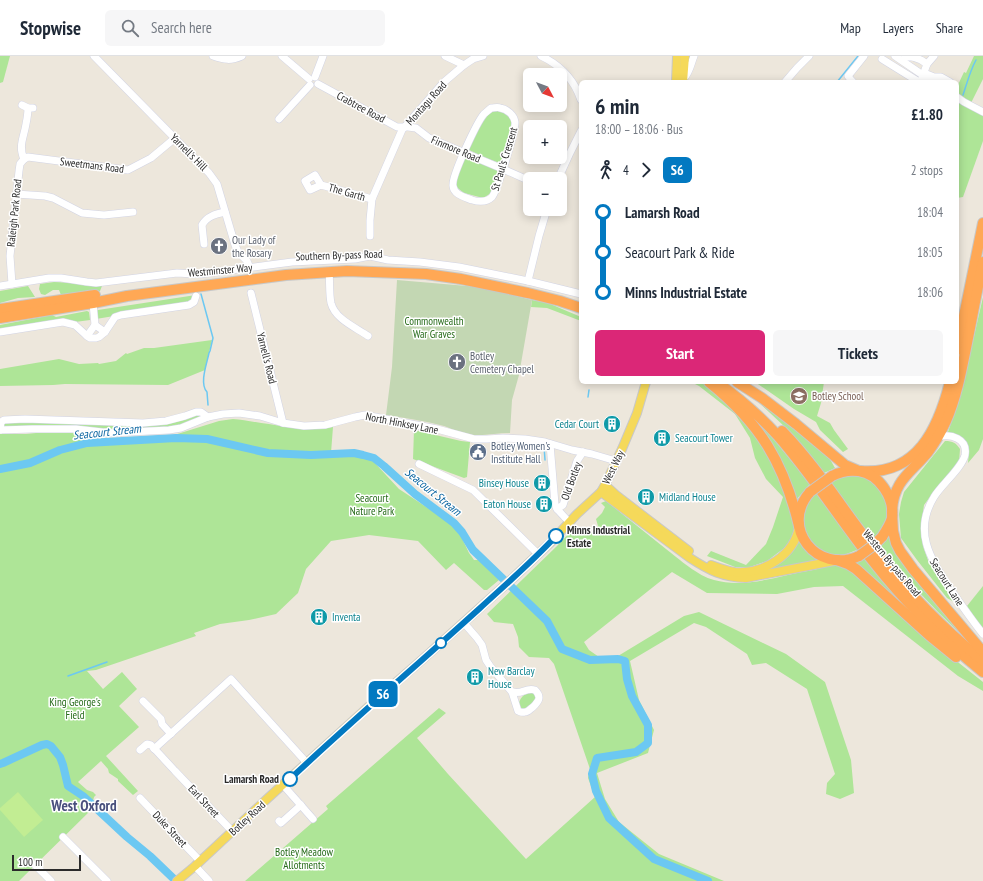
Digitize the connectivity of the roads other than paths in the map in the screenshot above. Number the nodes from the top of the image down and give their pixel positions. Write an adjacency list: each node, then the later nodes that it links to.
1 (94, 56): 35 (street, Yarnell's Hill)
2 (213, 56): 3 (street)
3 (242, 56)
4 (282, 56): 27 (street, Crabtree Road)
5 (323, 56): 27 (street)
6 (445, 56): 20 (street)
7 (483, 56): 20 (street, Montagu Road)
8 (541, 56): 28 (street)
9 (677, 56): 22 (main road)
10 (685, 56): 23 (main road)
11 (694, 56): 23 (street)
12 (809, 56): 24 (street)
13 (864, 56): 25 (street)
14 (895, 56): 21 (street)
15 (905, 56): 17 (street)
16 (934, 56): 19 (street)
17 (913, 57): 19 (street)
18 (882, 59): 21 (street)
19 (927, 64): 21 (street)
20 (464, 65): 33 (street, Montagu Road)
21 (922, 78): 26 (street)
22 (676, 80)
23 (683, 80)
24 (787, 80)
25 (850, 80)
26 (946, 80)
27 (313, 81): 32 (street); 33 (street, Crabtree Road)
28 (579, 96)
29 (959, 98): 31 (street)
30 (28, 107): 37 (street, Raleigh Park Road)
31 (983, 112)
32 (279, 119)
33 (405, 127): 36 (street, Finmore Road); 43 (street, Montagu Road)
34 (579, 135): 39 (street)
35 (174, 138): 37 (street, Sweetmans Road); 45 (street, Yarnell's Hill)
36 (464, 152): 38 (street, Finmore Road); 38 (street, St Paul's Crescent); 38 (street, St Paul's Crescent)
37 (24, 159): 42 (street, Raleigh Park Road)
38 (504, 169): 40 (street, Finmore Road)
39 (561, 172)
40 (523, 178)
41 (321, 185): 43 (street, The Garth)
42 (16, 194): 44 (street); 54 (street, Raleigh Park Road)
43 (372, 199): 48 (street, Montagu Road)
44 (133, 212)
45 (225, 212): 49 (street); 51 (street, Yarnell's Hill)
46 (546, 216): 53 (street)
47 (983, 223): 69 (highway)
48 (370, 236)
49 (204, 244)
50 (983, 262): 70 (highway)
51 (250, 268): 53 (street, Westminster Way); 54 (street, Westminster Way)
52 (329, 272): 60 (highway, Southern By-pass Road); 61 (highway, Southern By-pass Road); 68 (street)
53 (528, 281): 57 (street, Westminster Way)
54 (12, 284): 55 (street, Westminster Way)
55 (0, 286)
56 (251, 293): 79 (street, Yarnell's Road)
57 (579, 294)
58 (196, 296): 66 (street)
59 (579, 301): 62 (highway, Southern By-pass Road)
60 (93, 302): 63 (highway, Southern By-pass Road); 64 (street)
61 (579, 307)
62 (0, 309)
63 (0, 318)
64 (95, 325): 66 (street); 67 (street)
65 (0, 332): 67 (street)
66 (105, 332): 67 (street)
67 (87, 336)
68 (368, 336)
69 (959, 340)
70 (959, 378)
71 (645, 384): 85 (main road, West Way)
72 (711, 384): 92 (highway)
73 (720, 384): 84 (highway)
74 (730, 384): 84 (highway)
75 (740, 384): 87 (highway)
76 (949, 384): 87 (highway)
77 (957, 384): 81 (highway)
78 (208, 417): 79 (street, North Hinksey Lane); 80 (street, North Hinksey Lane); 80 (street, North Hinksey Lane)
79 (283, 423): 82 (street, North Hinksey Lane)
80 (0, 430)
81 (938, 437): 90 (highway); 97 (street, Seacourt Lane)
82 (550, 444): 83 (street, North Hinksey Lane); 89 (street)
83 (583, 452): 85 (street, North Hinksey Lane); 89 (street, Old Botley)
84 (798, 454): 99 (highway, Western By-pass Road); 100 (highway, Western By-pass Road)
85 (616, 461): 88 (main road, West Way)
86 (418, 464): 93 (street)
87 (860, 471): 90 (highway); 92 (highway, bridge)
88 (603, 488): 91 (main road, West Way); 92 (main road); 94 (main road)
89 (557, 509): 91 (street)
90 (892, 511): 94 (highway, bridge); 98 (highway)
91 (569, 522): 93 (main road, West Way)
92 (799, 527): 94 (highway)
93 (538, 554): 95 (main road, West Way)
94 (836, 560): 101 (highway)
95 (513, 578): 96 (main road, Botley Road)
96 (464, 623): 102 (street); 107 (main road, Botley Road)
97 (983, 634)
98 (983, 652)
99 (983, 661)
100 (983, 672)
101 (983, 678)
102 (512, 692)
103 (145, 706): 104 (street)
104 (171, 734): 105 (street); 107 (street)
105 (154, 749): 106 (street); 113 (street, Earl Street)
106 (140, 750)
107 (307, 763): 108 (main road, Botley Road)
108 (282, 785): 110 (street); 113 (main road, Botley Road)
109 (140, 798): 115 (street, Duke Street)
110 (301, 805): 111 (street); 112 (street)
111 (313, 819)
112 (279, 821)
113 (232, 831): 115 (main road, Botley Road)
114 (63, 837): 119 (street)
115 (197, 863): 117 (main road, Botley Road); 120 (street, Duke Street)
116 (35, 865): 118 (street)
117 (180, 878)
118 (51, 881)
119 (107, 881)
120 (209, 881)

